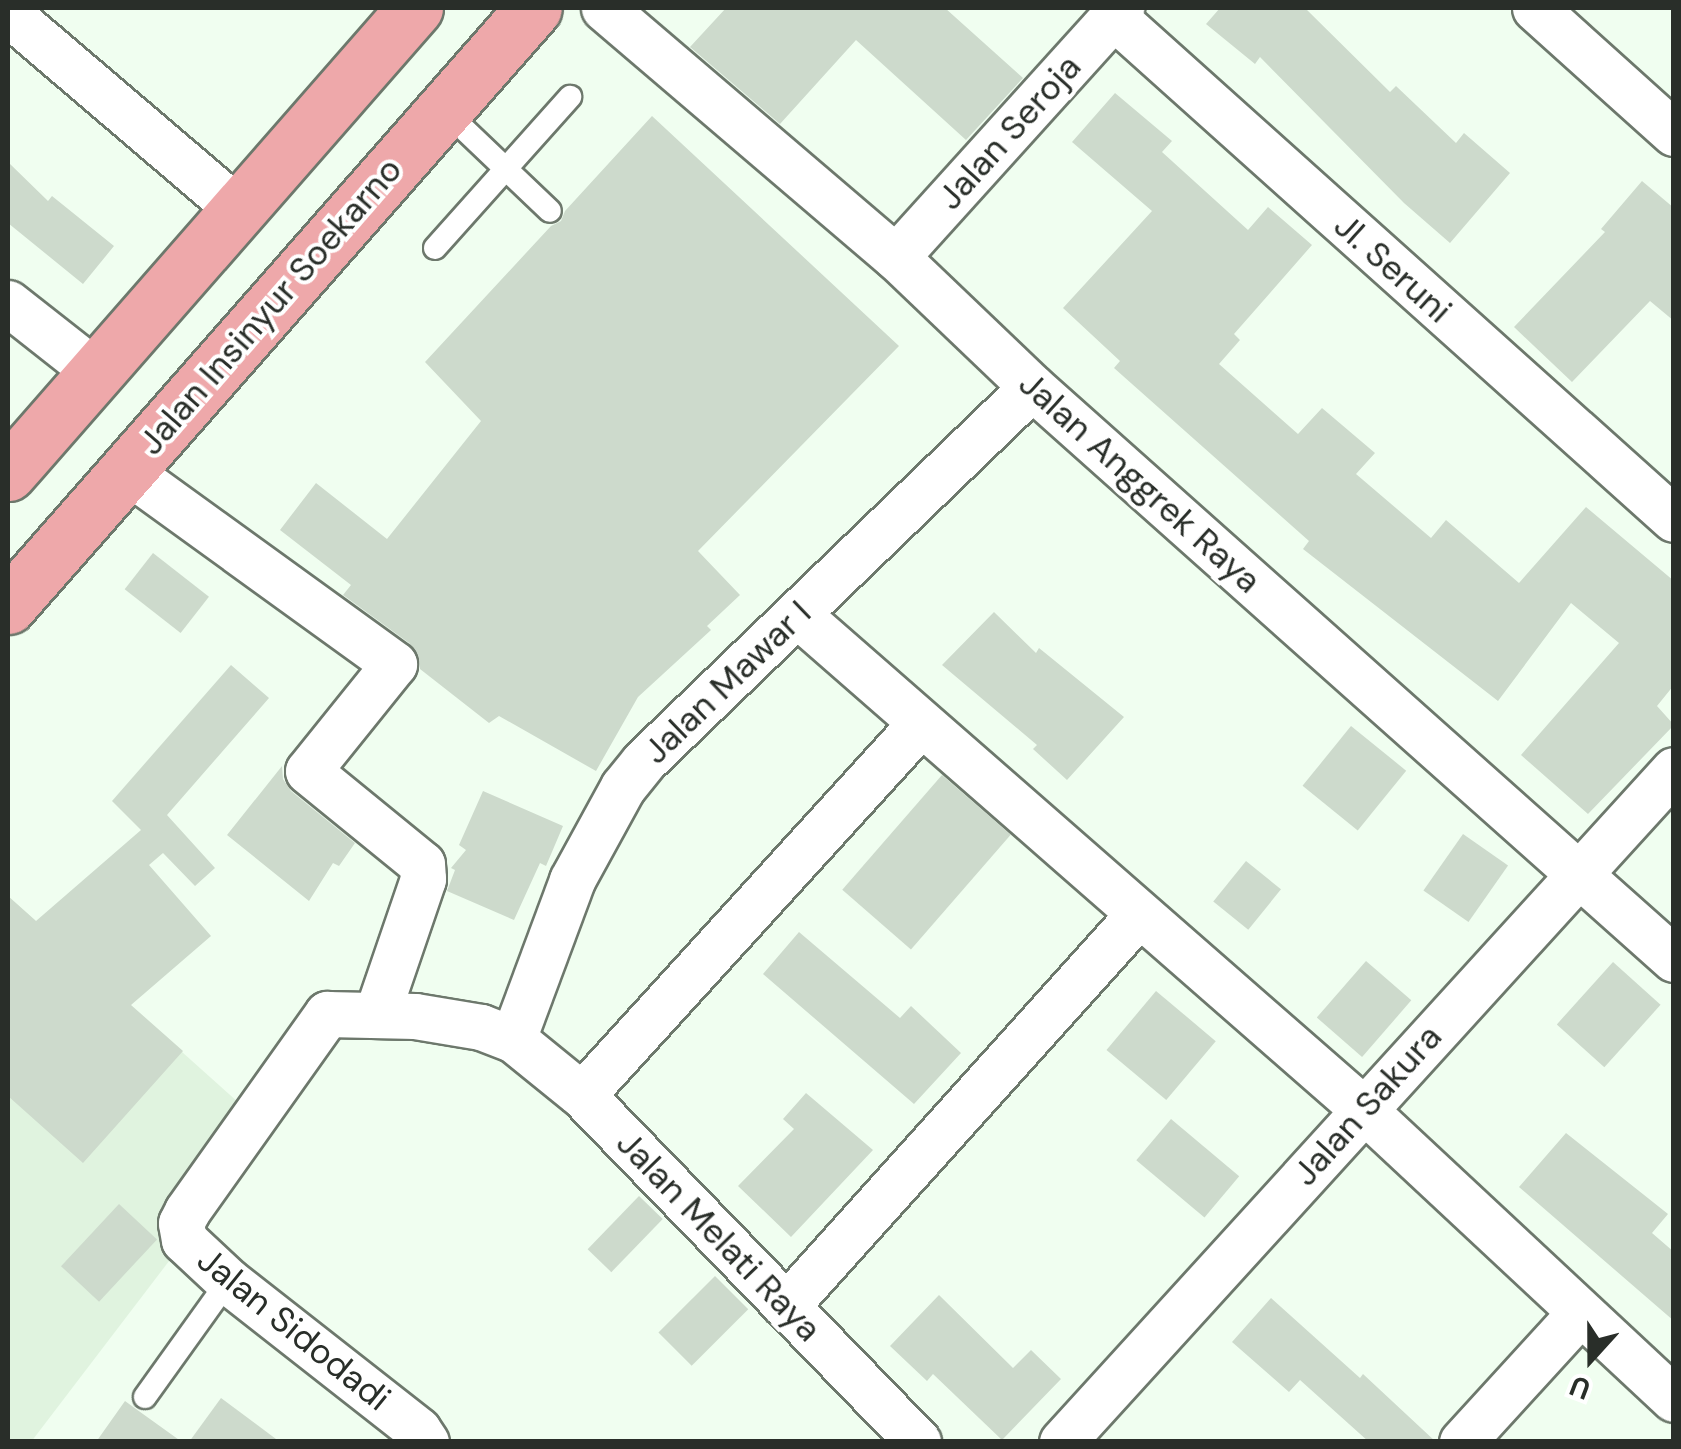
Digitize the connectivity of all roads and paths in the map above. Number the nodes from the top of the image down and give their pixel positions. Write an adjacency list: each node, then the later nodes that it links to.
1 (415, 8): 11 (main road)
2 (534, 8): 8 (main road, Jalan Insinyur Soekarno)
3 (604, 8): 14 (street, Jalan Anggrek Raya)
4 (1535, 8): 9 (street)
5 (1117, 12): 14 (street, Jalan Seroja); 20 (street, Jl. Seruni)
6 (8, 13): 11 (street)
7 (570, 97): 10 (lane)
8 (444, 109): 10 (lane); 18 (main road, Jalan Insinyur Soekarno)
9 (1674, 132)
10 (506, 169): 12 (lane); 13 (lane)
11 (239, 210): 16 (main road)
12 (550, 211)
13 (435, 248)
14 (896, 257): 17 (street, Jalan Anggrek Raya)
15 (8, 303): 16 (street)
16 (97, 373): 19 (main road)
17 (1032, 387): 22 (street, Jalan Mawar I); 25 (street, Jalan Anggrek Raya)
18 (126, 470): 21 (main road, Jalan Insinyur Soekarno); 28 (street)
19 (8, 473)
20 (1674, 519)
21 (8, 606)
22 (797, 614): 23 (street); 29 (street, Jalan Mawar I)
23 (922, 723): 26 (street); 30 (street)
24 (1674, 770): 25 (street, Jalan Sakura)
25 (1580, 875): 27 (street, Jalan Anggrek Raya); 31 (street, Jalan Sakura)
26 (1138, 915): 31 (street); 33 (street)
27 (1674, 959)
28 (377, 1013): 29 (street); 32 (street, Jalan Sidodadi)
29 (513, 1039): 30 (street, Jalan Melati Raya)
30 (582, 1095): 33 (street, Jalan Melati Raya)
31 (1363, 1109): 34 (street); 39 (street, Jalan Sakura)
32 (228, 1281): 35 (lane); 37 (street, Jalan Sidodadi)
33 (786, 1306): 38 (street, Jalan Melati Raya)
34 (1579, 1314): 36 (street); 40 (street)
35 (145, 1397)
36 (1674, 1399)
37 (426, 1442)
38 (918, 1442)
39 (1062, 1442)
40 (1462, 1442)

